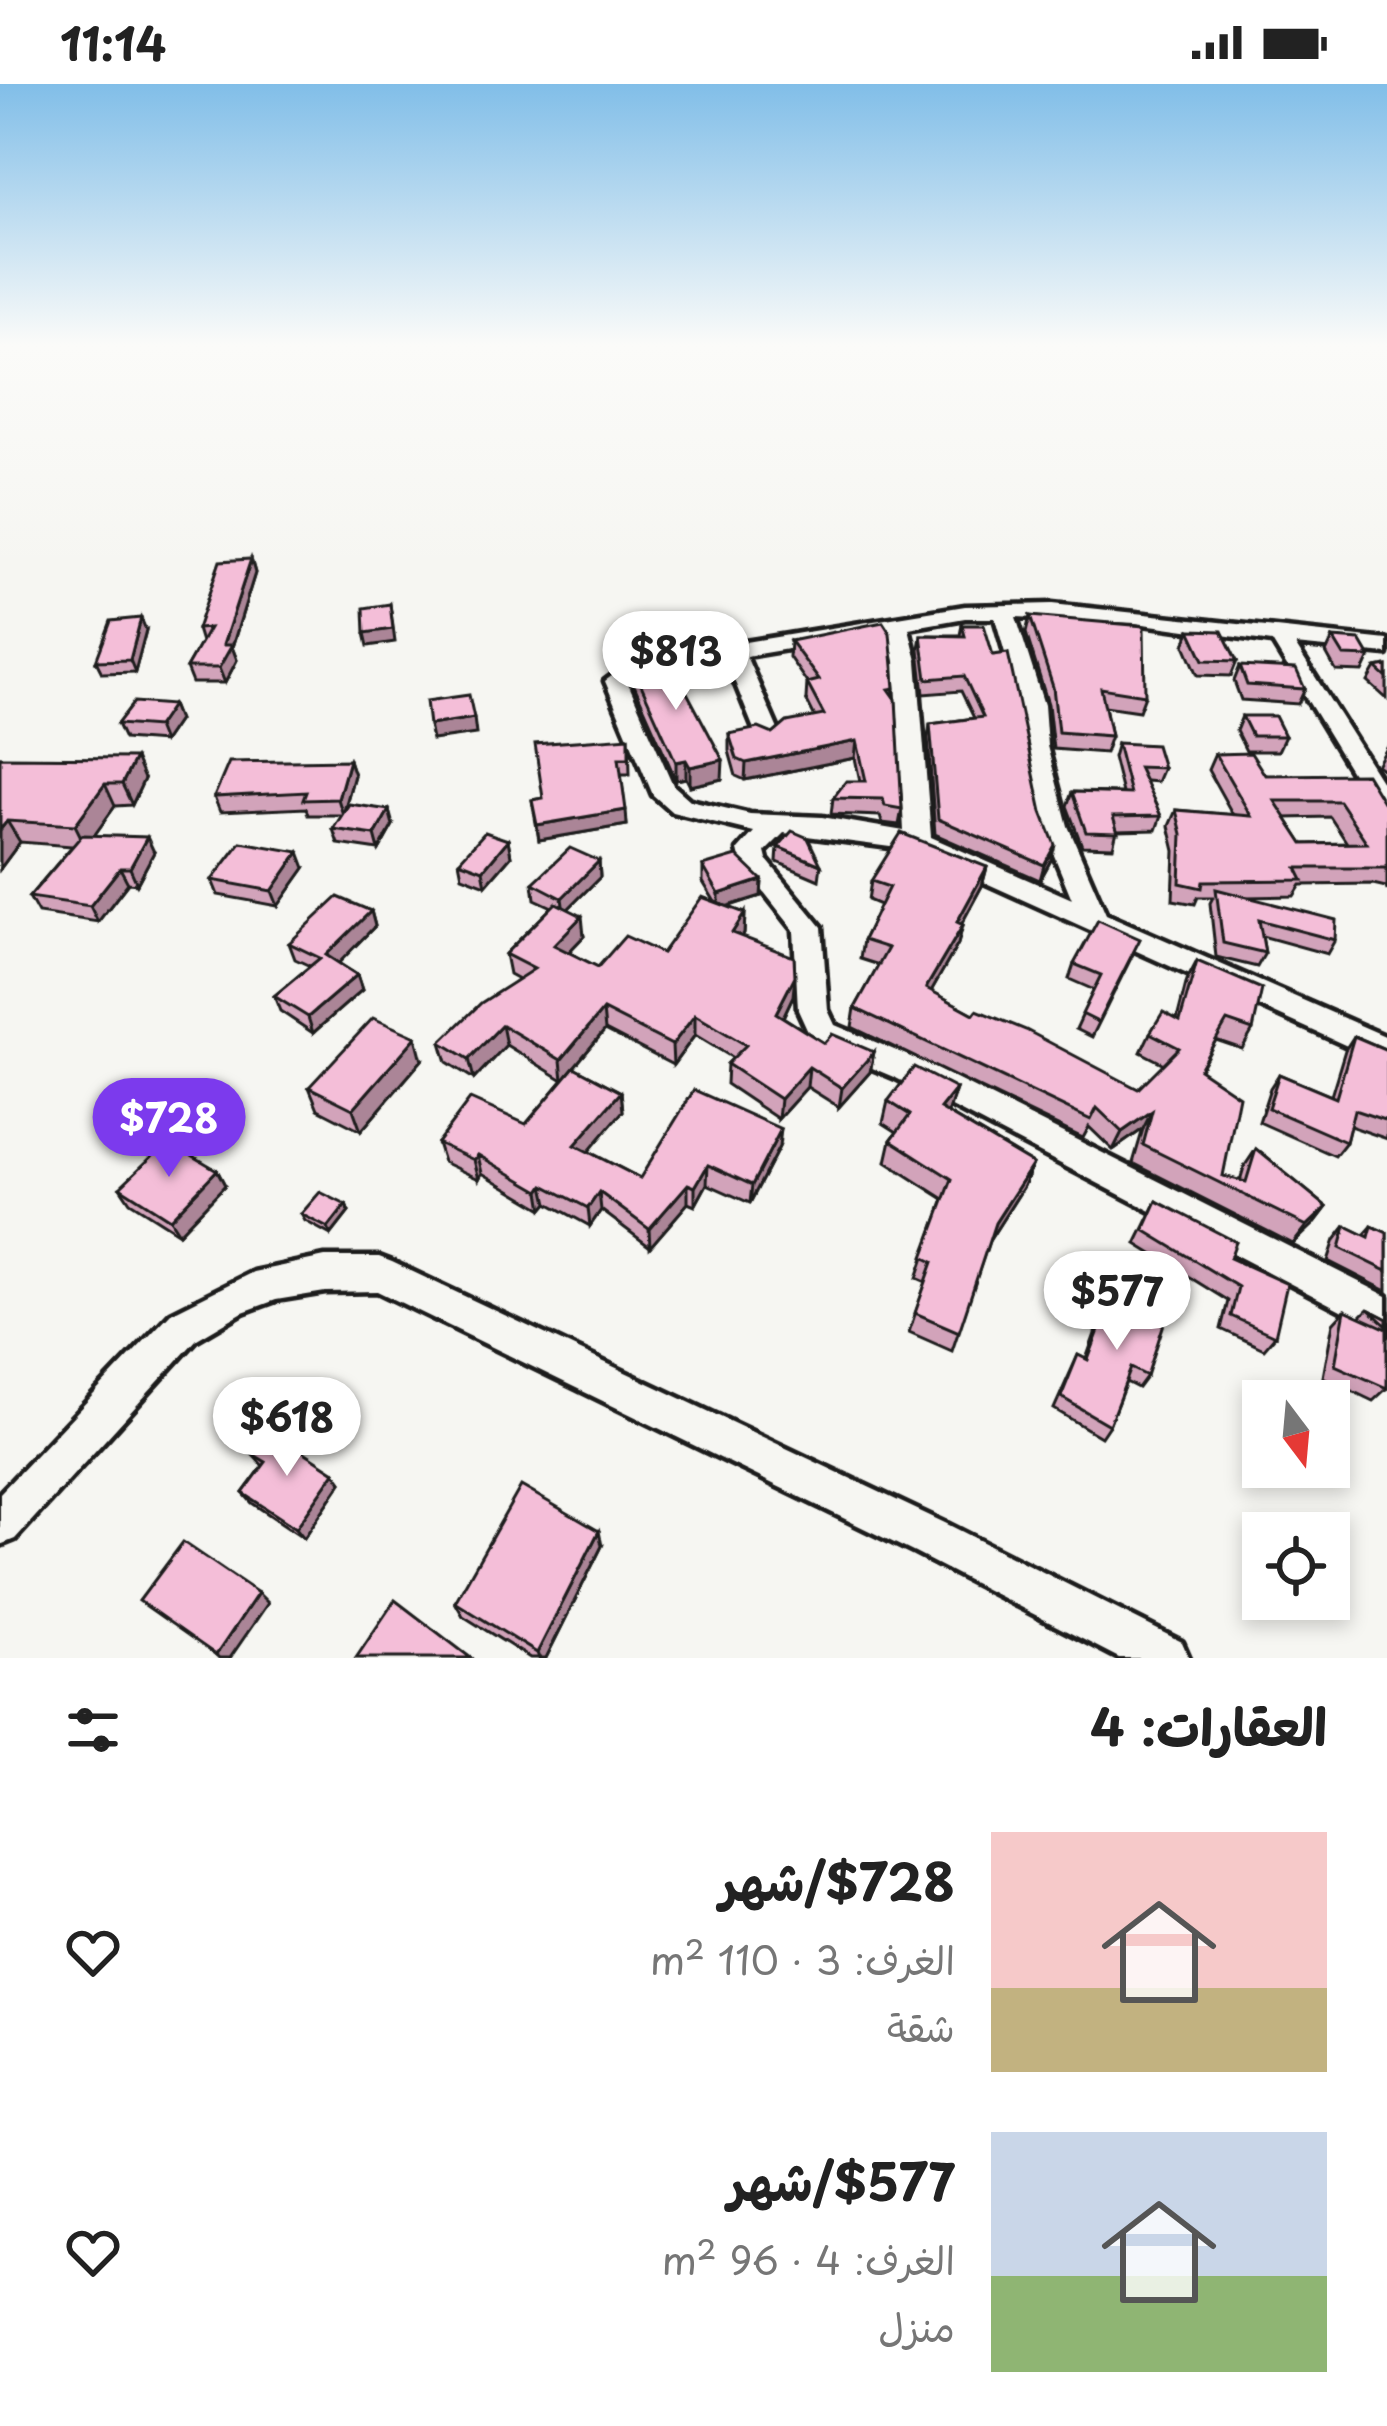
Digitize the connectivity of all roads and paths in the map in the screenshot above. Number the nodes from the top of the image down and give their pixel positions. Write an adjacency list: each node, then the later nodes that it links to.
1 (1004, 611): 2 (street); 3 (street); 10 (street)
2 (898, 625): 5 (street); 9 (street)
3 (1279, 637): 4 (street); 7 (street)
4 (1387, 647)
5 (733, 651): 6 (street); 8 (street)
6 (770, 739)
7 (1387, 810)
8 (778, 824): 9 (street); 12 (street)
9 (918, 842): 10 (street)
10 (1093, 916): 11 (street)
11 (1387, 1051)
12 (1387, 1316)
13 (0, 1525): 14 (street)
14 (1166, 1658)

